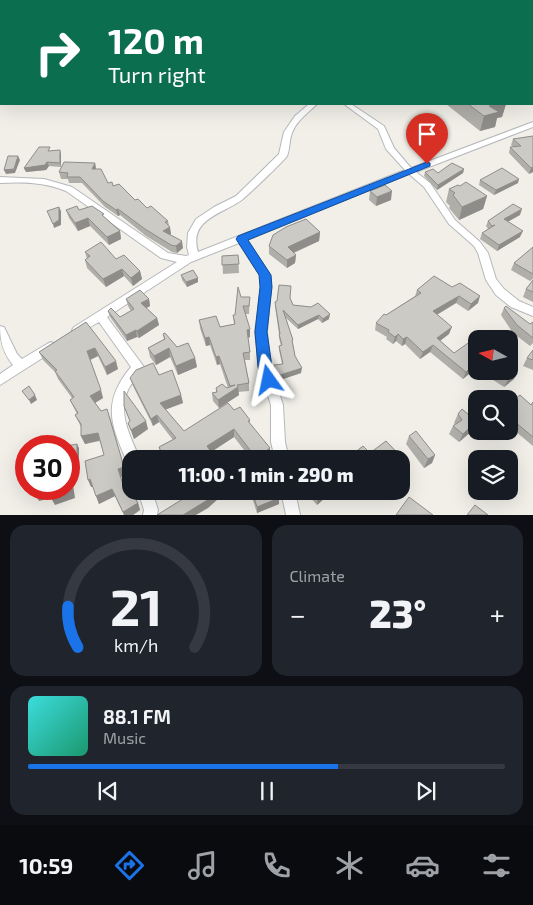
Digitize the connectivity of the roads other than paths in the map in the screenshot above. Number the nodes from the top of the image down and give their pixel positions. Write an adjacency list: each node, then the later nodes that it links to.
1 (312, 105): 8 (street)
2 (348, 105): 4 (street)
3 (531, 127): 4 (street)
4 (410, 171): 6 (street); 10 (street)
5 (0, 180): 7 (street)
6 (242, 239): 8 (street); 16 (street)
7 (165, 256): 8 (street); 9 (street)
8 (191, 259): 9 (street)
9 (166, 272): 11 (street)
10 (533, 312)
11 (100, 315): 13 (street); 15 (street)
12 (0, 330): 13 (street)
13 (21, 366): 14 (street)
14 (0, 380)
15 (129, 450)
16 (280, 450)
17 (148, 500): 19 (street)
18 (290, 500): 20 (street)
19 (150, 515)
20 (293, 515)

